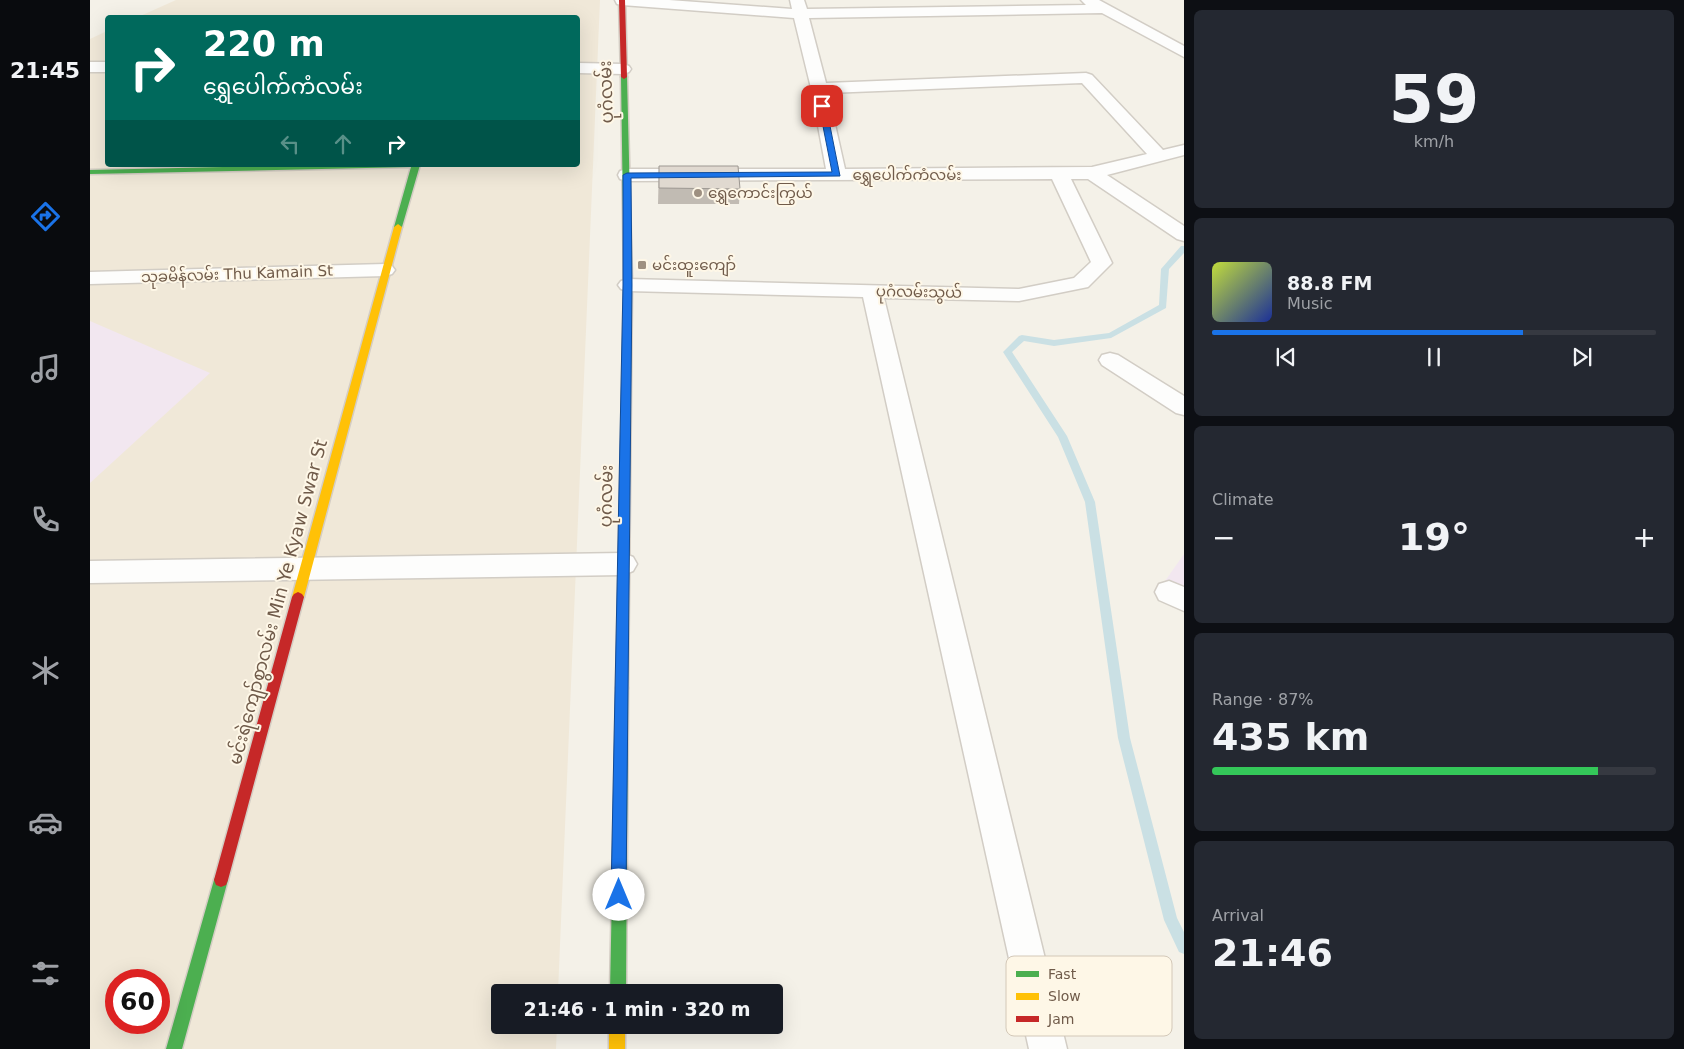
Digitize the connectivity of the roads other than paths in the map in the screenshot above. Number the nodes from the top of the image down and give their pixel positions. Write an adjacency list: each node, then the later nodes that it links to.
1 (1087, 0): 4 (street)
2 (622, 1): 3 (street); 9 (main road, ပုဂံလမ်း)
3 (799, 7): 4 (street); 10 (street)
4 (1104, 9): 5 (street)
5 (1184, 52)
6 (90, 67): 7 (street)
7 (105, 67)
8 (580, 68): 9 (street)
9 (623, 68): 18 (main road, ပုဂံလမ်း)
10 (819, 88): 12 (street); 19 (street)
11 (1184, 150): 12 (street, ရွှေပေါက်ကံလမ်း)
12 (1159, 156): 16 (street, ရွှေပေါက်ကံလမ်း)
13 (323, 167): 15 (main road)
14 (415, 167): 21 (main road, မင်းရဲကျော်စွာလမ်း Min Ye Kyaw Swar St)
15 (90, 172)
16 (1092, 173): 17 (street, ရွှေပေါက်ကံလမ်း); 20 (street)
17 (1059, 174): 19 (street, ရွှေပေါက်ကံလမ်း); 24 (street, ပုဂံလမ်းသွယ်)
18 (627, 175): 19 (street, ရွှေပေါက်ကံလမ်း); 23 (main road, ပုဂံလမ်း)
19 (837, 175)
20 (1184, 235)
21 (385, 270): 22 (street, သုခမိန်လမ်း Thu Kamain St); 28 (main road, မင်းရဲကျော်စွာလမ်း Min Ye Kyaw Swar St)
22 (90, 278)
23 (628, 285): 24 (street, ပုဂံလမ်းသွယ်); 27 (main road, ပုဂံလမ်း)
24 (872, 291): 30 (street)
25 (1110, 360): 26 (street)
26 (1184, 407)
27 (622, 564): 28 (street); 31 (main road, ပုဂံလမ်း)
28 (306, 569): 29 (street); 34 (main road, မင်းရဲကျော်စွာလမ်း Min Ye Kyaw Swar St)
29 (90, 572)
30 (1026, 956)
31 (618, 984)
32 (617, 1034): 35 (main road)
33 (1045, 1036): 36 (street)
34 (174, 1049)
35 (617, 1049)
36 (1048, 1049)

